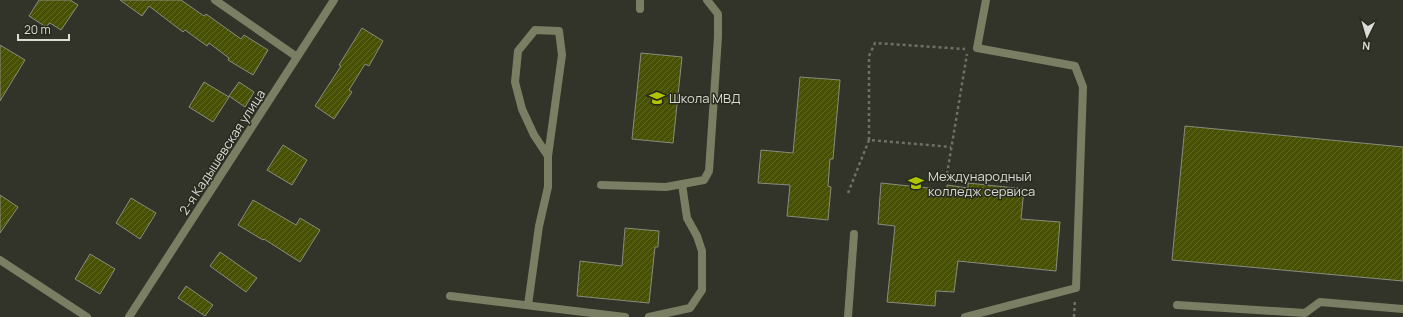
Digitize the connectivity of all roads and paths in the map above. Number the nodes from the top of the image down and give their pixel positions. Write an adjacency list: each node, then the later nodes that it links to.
1 (215, 0): 7 (street)
2 (334, 0): 7 (street, 2-я Кадышевская улица)
3 (640, 0): 6 (street)
4 (707, 0): 12 (street)
5 (986, 0): 26 (street)
6 (640, 9)
7 (298, 57): 22 (street, 2-я Кадышевская улица)
8 (869, 140): 9 (path); 9 (path); 14 (path)
9 (951, 147): 11 (path)
10 (548, 156): 10 (street); 18 (street)
11 (946, 180)
12 (682, 184): 13 (street); 24 (street)
13 (601, 185)
14 (848, 193)
15 (854, 234): 25 (street)
16 (0, 260): 21 (street)
17 (450, 296): 18 (street)
18 (528, 305): 23 (street)
19 (1177, 305): 20 (street)
20 (1403, 309)
21 (87, 317)
22 (129, 317)
23 (625, 317)
24 (648, 317)
25 (848, 317)
26 (965, 317)

